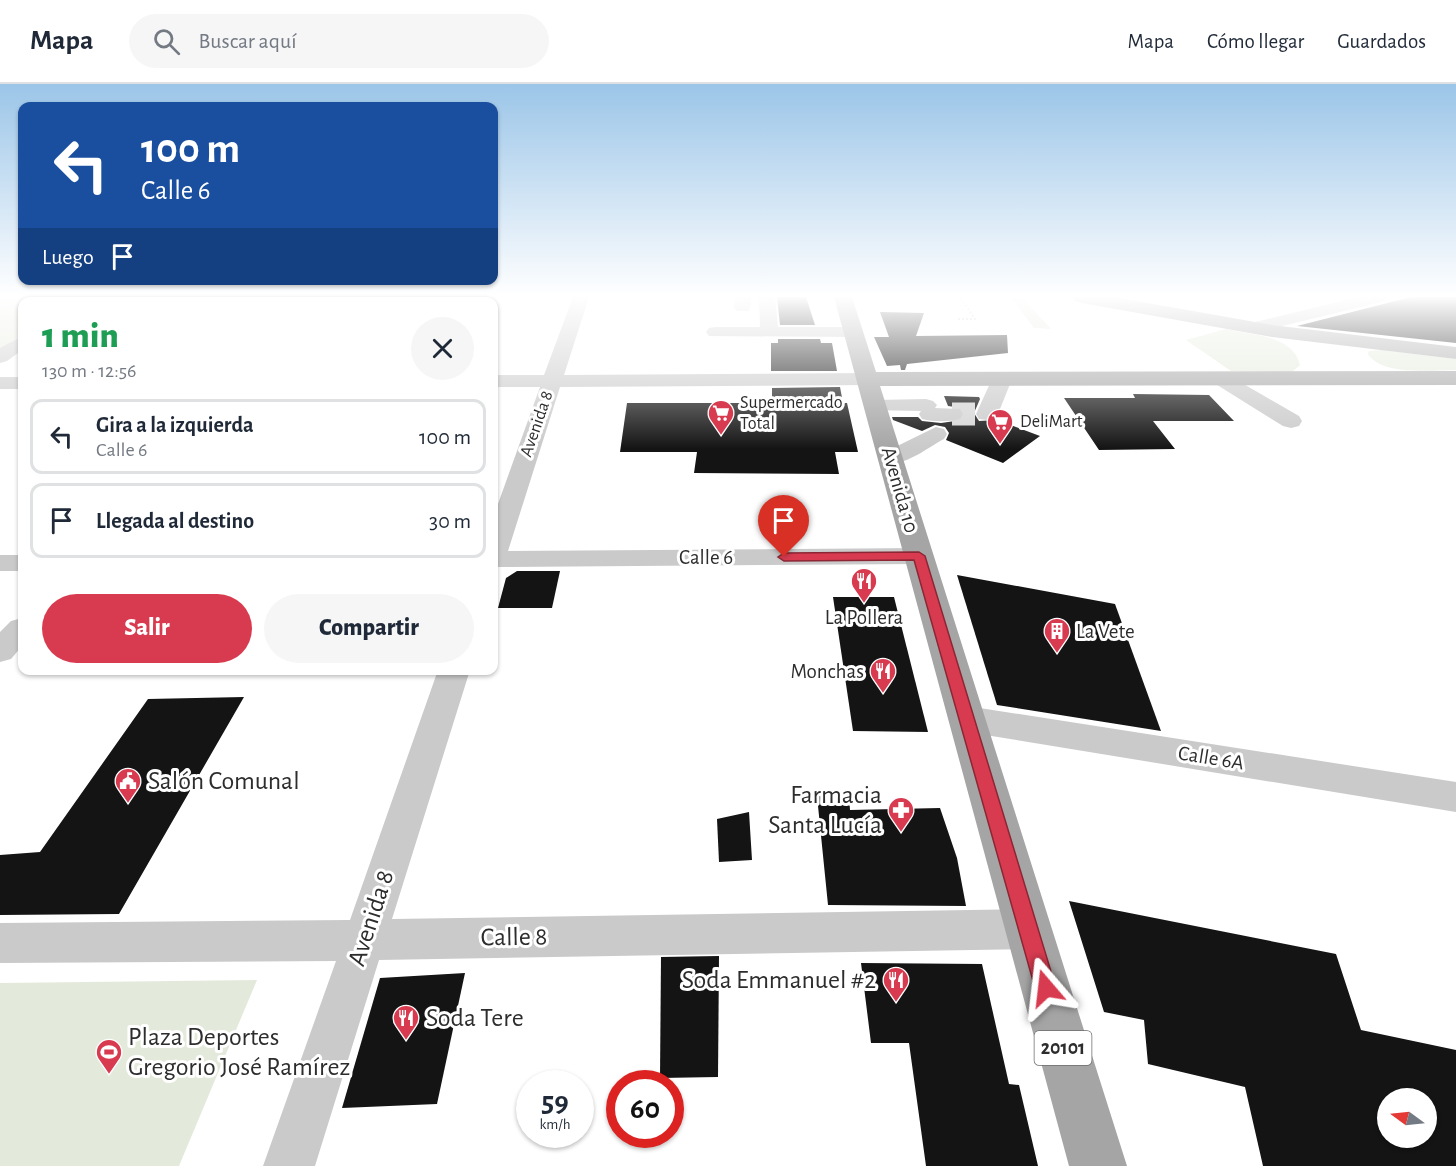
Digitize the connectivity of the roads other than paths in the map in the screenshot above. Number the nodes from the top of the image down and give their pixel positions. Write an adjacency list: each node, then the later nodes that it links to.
1 (14, 347): 8 (street)
2 (563, 347): 15 (street, Avenida 8)
3 (858, 347): 19 (main road, Avenida 10 / 20101)
4 (1304, 347): 13 (main road)
5 (1355, 347): 14 (main road)
6 (1404, 347): 7 (main road)
7 (1456, 353)
8 (0, 357)
9 (1456, 378): 14 (main road)
10 (916, 379): 11 (main road); 19 (main road); 21 (street)
11 (1002, 379): 12 (main road); 20 (street)
12 (1221, 379): 13 (main road); 22 (street)
13 (1309, 379): 14 (main road)
14 (1420, 379)
15 (552, 380): 16 (street); 19 (street); 24 (street, Avenida 8)
16 (498, 381)
17 (0, 383): 18 (street)
18 (18, 383)
19 (871, 393): 21 (street); 23 (main road, Avenida 10 / 20101)
20 (987, 414)
21 (935, 417): 23 (street)
22 (1291, 421)
23 (891, 458): 25 (main road, Avenida 10 / 20101)
24 (498, 539)
25 (919, 556): 26 (street, Calle 6); 32 (main road, Avenida 10 / 20101)
26 (498, 559)
27 (0, 563): 28 (street)
28 (18, 563)
29 (18, 632): 30 (street)
30 (0, 651)
31 (452, 675): 35 (street, Avenida 8)
32 (967, 719): 33 (street, Calle 6A); 34 (main road, Avenida 10 / 20101)
33 (1456, 797)
34 (1028, 929): 35 (street, Calle 8); 38 (main road, Avenida 10 / 20101)
35 (364, 940): 36 (street, Calle 8); 37 (street, Avenida 8)
36 (0, 943)
37 (289, 1166)
38 (1098, 1166)

